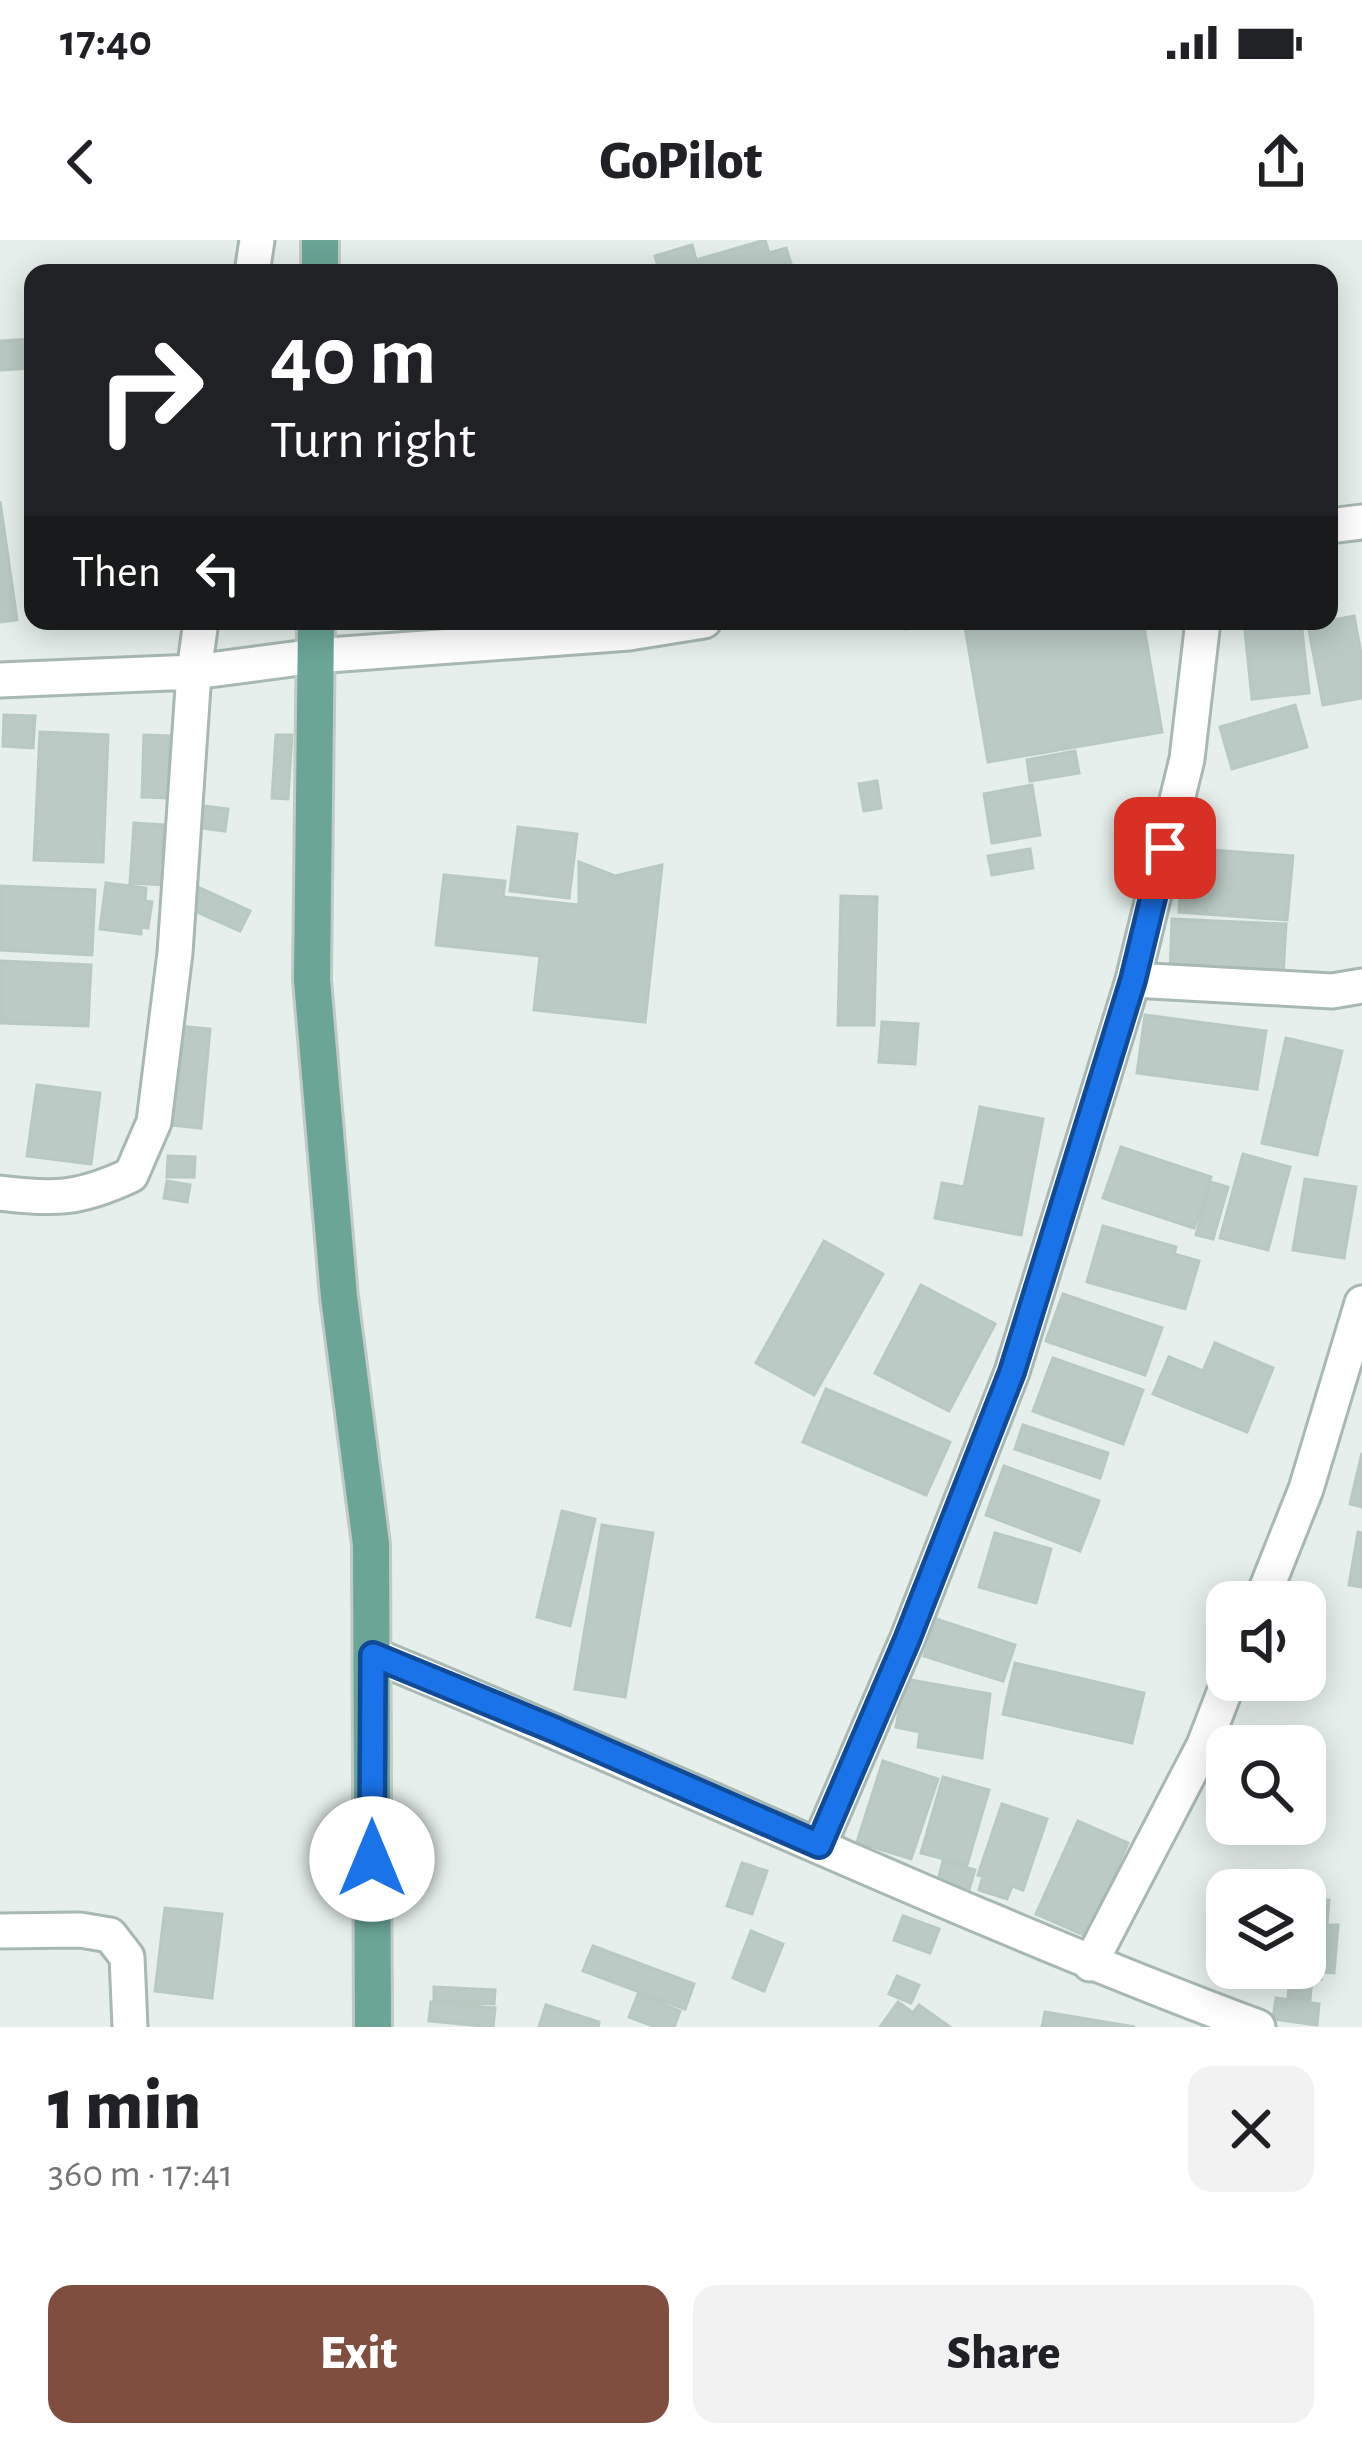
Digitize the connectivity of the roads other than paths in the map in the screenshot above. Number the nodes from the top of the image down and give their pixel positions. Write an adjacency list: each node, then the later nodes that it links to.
1 (200, 630): 5 (street)
2 (648, 630): 4 (street)
3 (1202, 630): 7 (street)
4 (316, 638): 5 (street); 12 (main road)
5 (194, 672): 6 (street); 9 (street)
6 (0, 680)
7 (1133, 980): 8 (street); 14 (street)
8 (1362, 986)
9 (0, 1193)
10 (1362, 1303): 11 (street)
11 (1269, 1581)
12 (373, 1655): 14 (street); 18 (main road)
13 (1221, 1701): 16 (street)
14 (819, 1845): 16 (street)
15 (0, 1931): 17 (street)
16 (1090, 1964): 19 (street)
17 (130, 2027)
18 (374, 2027)
19 (1258, 2027)

